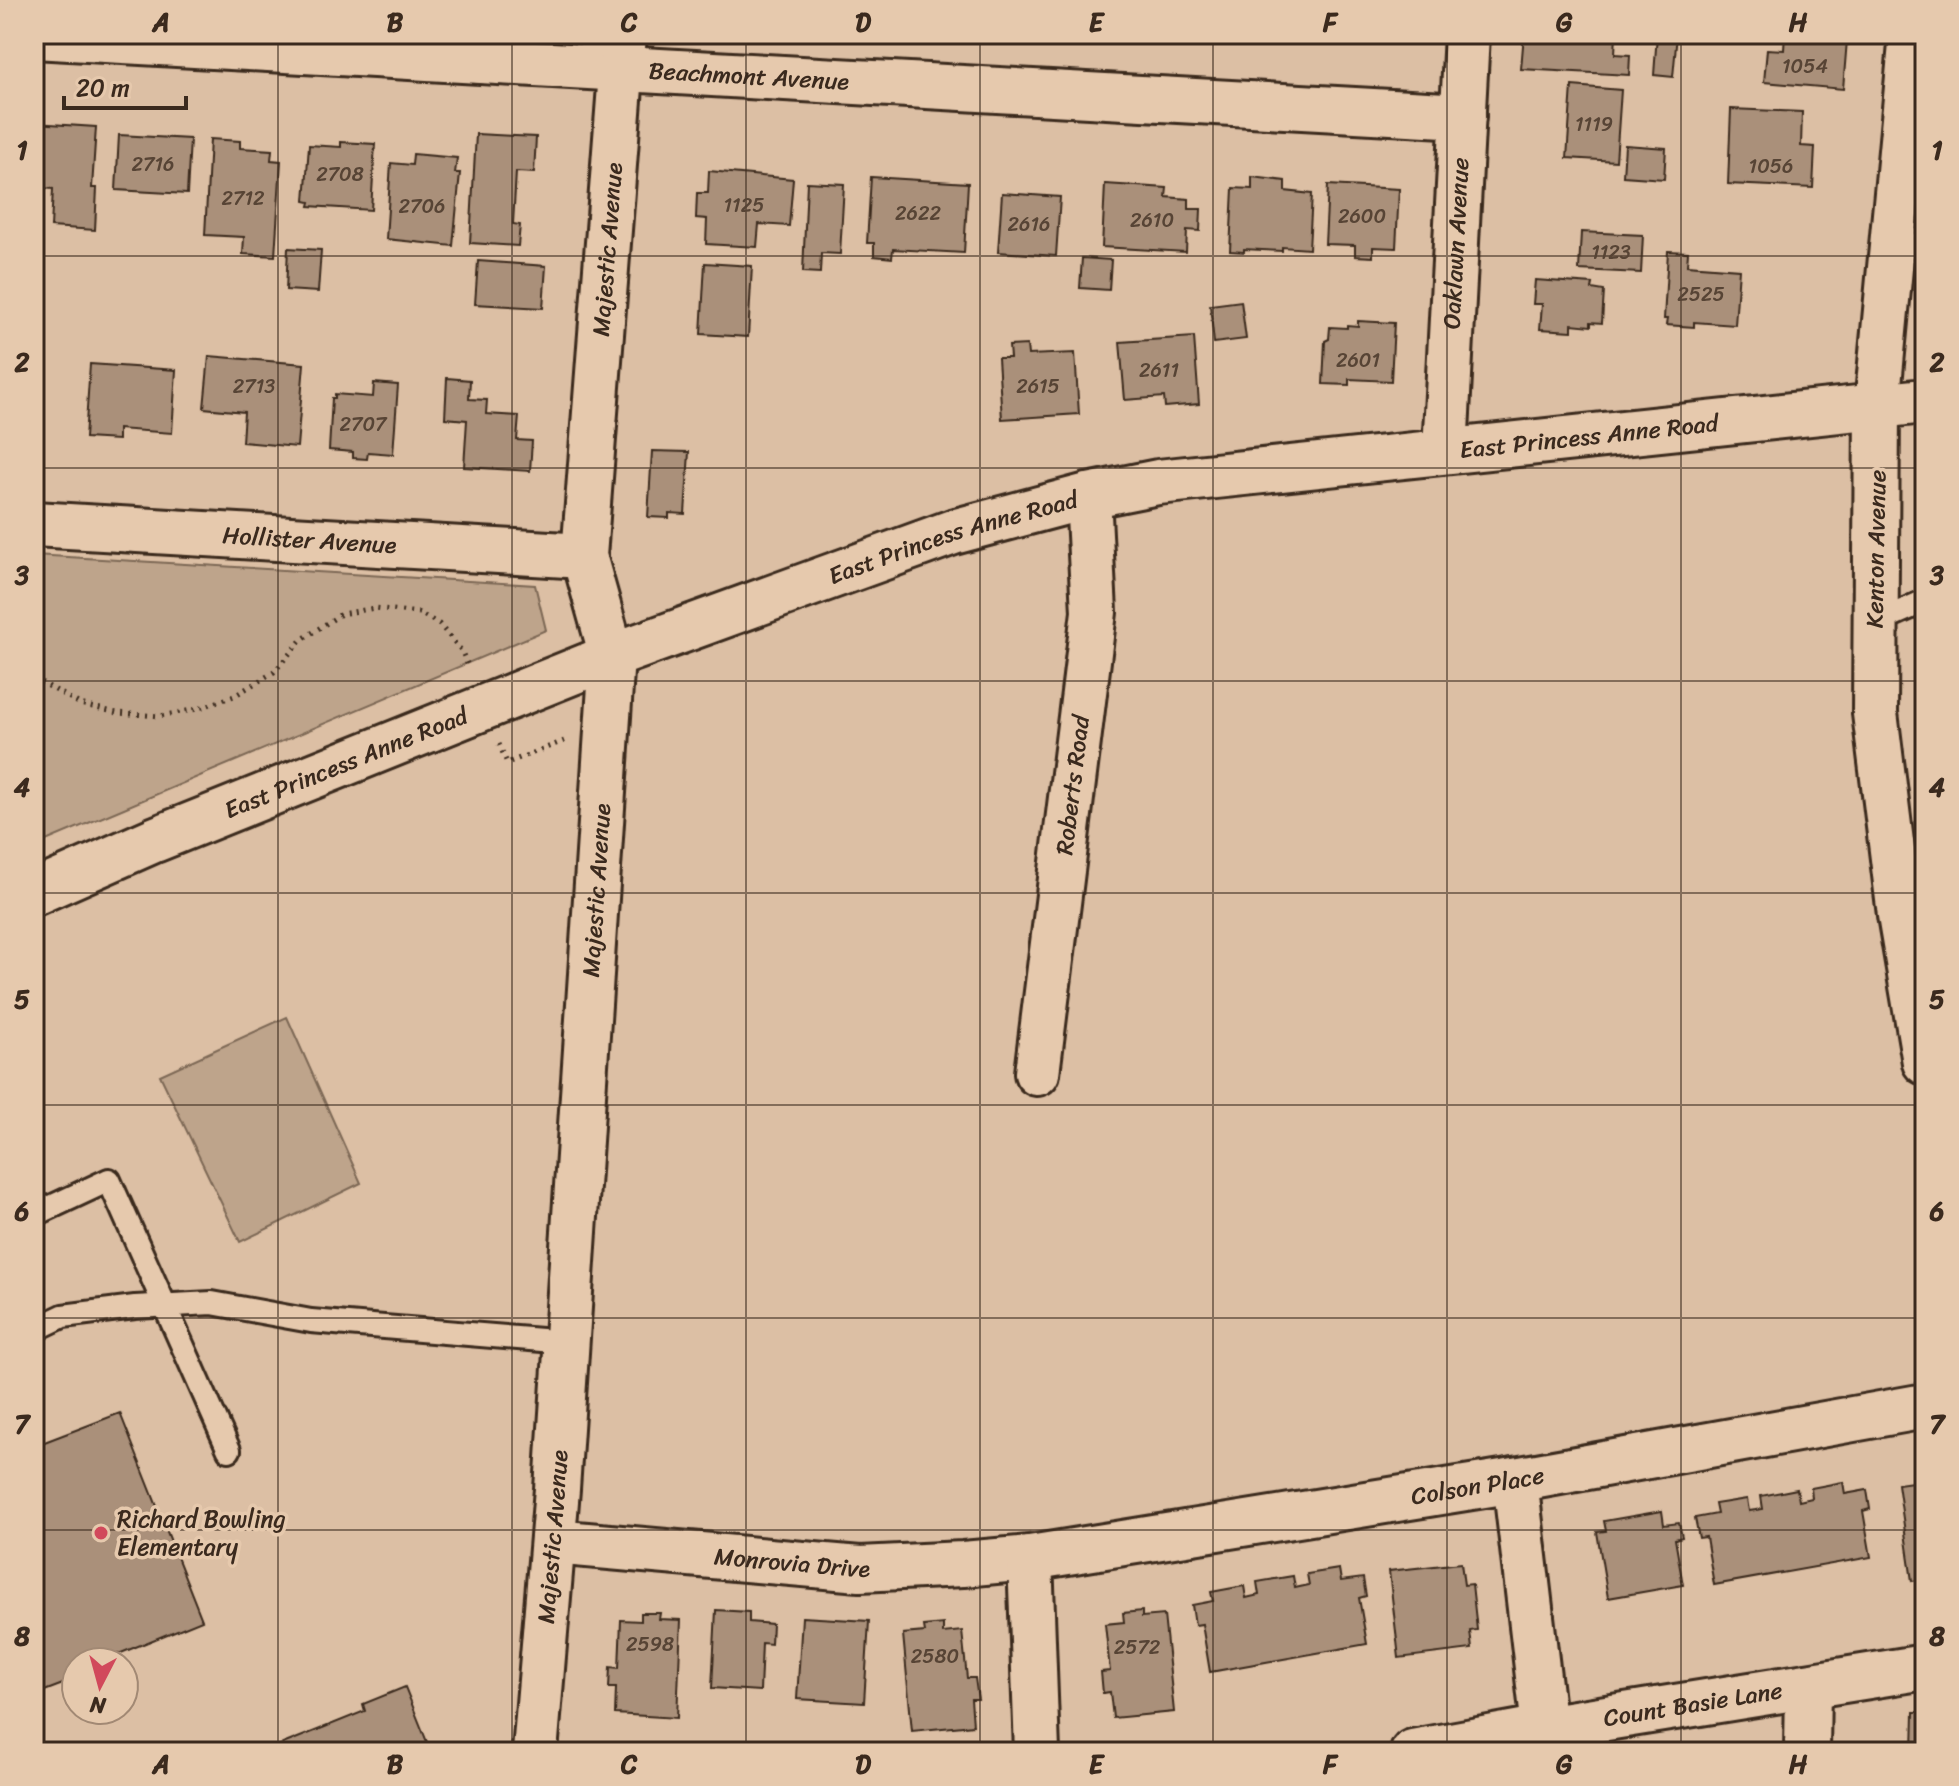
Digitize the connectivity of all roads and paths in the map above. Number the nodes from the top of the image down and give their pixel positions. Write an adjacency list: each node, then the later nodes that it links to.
1 (1467, 34): 5 (street, Oaklawn Avenue)
2 (1912, 34): 7 (street, Kenton Avenue)
3 (34, 36): 4 (street, Beachmont Avenue)
4 (623, 52): 5 (street, Beachmont Avenue); 11 (street, Majestic Avenue)
5 (1463, 116): 8 (street, Oaklawn Avenue)
6 (1925, 401): 7 (street, East Princess Anne Road)
7 (1877, 406): 8 (street, East Princess Anne Road); 13 (street, Kenton Avenue)
8 (1445, 451): 9 (street, East Princess Anne Road)
9 (1088, 496): 14 (street, East Princess Anne Road); 20 (street, Roberts Road)
10 (34, 524): 11 (street, Hollister Avenue)
11 (584, 556): 14 (street, Majestic Avenue)
12 (1925, 601): 13 (lane)
13 (1875, 623): 19 (street, Kenton Avenue)
14 (612, 656): 16 (street, East Princess Anne Road); 17 (street, Majestic Avenue)
15 (34, 678): 16 (path)
16 (485, 707): 17 (path); 18 (street, East Princess Anne Road)
17 (608, 724): 24 (street, Majestic Avenue)
18 (34, 893)
19 (1925, 1062)
20 (1037, 1073)
21 (34, 1215): 22 (lane)
22 (164, 1305): 23 (lane); 24 (lane); 26 (lane)
23 (34, 1330)
24 (566, 1342): 28 (street, Majestic Avenue)
25 (1925, 1406): 27 (street, Colson Place)
26 (229, 1450)
27 (1515, 1480): 29 (street, Colson Place); 32 (street)
28 (553, 1542): 29 (street, Monrovia Drive); 33 (street, Majestic Avenue)
29 (1030, 1558): 34 (street)
30 (1925, 1667): 31 (street, Count Basie Lane)
31 (1808, 1686): 32 (street, Count Basie Lane); 36 (street)
32 (1544, 1740): 35 (street, Count Basie Lane)
33 (535, 1752)
34 (1037, 1752)
35 (1413, 1752)
36 (1807, 1752)

